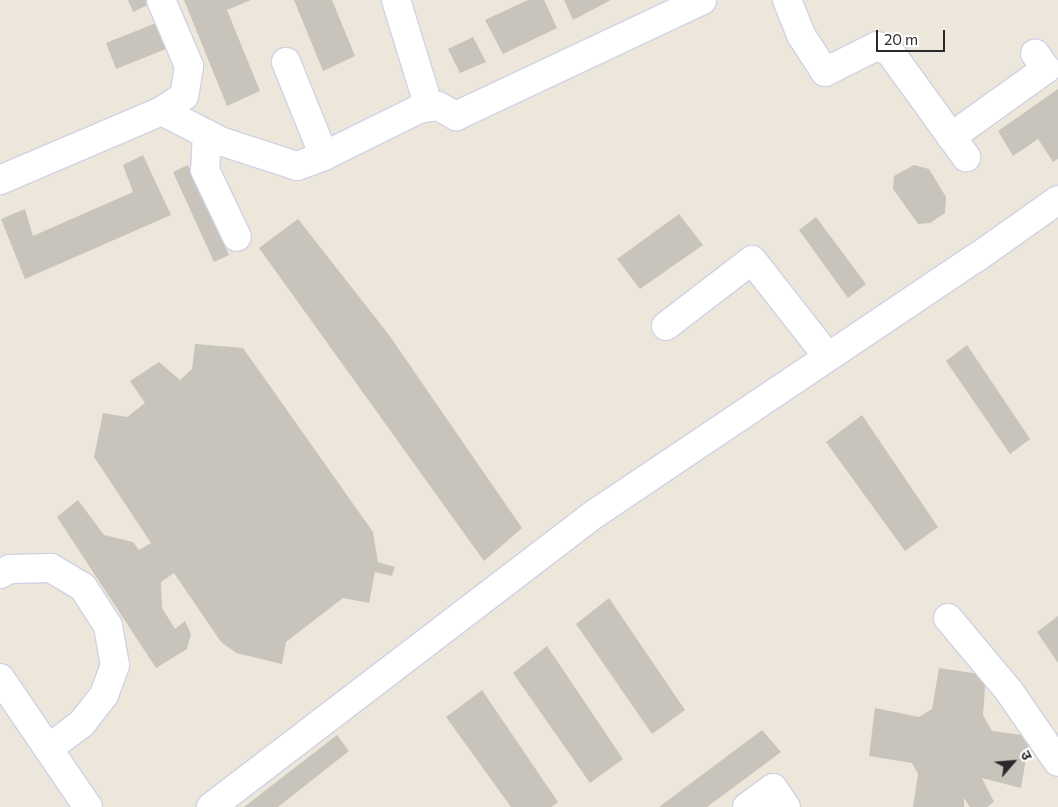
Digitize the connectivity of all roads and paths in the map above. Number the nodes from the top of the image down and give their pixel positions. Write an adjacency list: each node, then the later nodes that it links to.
1 (161, 0): 8 (street)
2 (396, 0): 7 (street)
3 (702, 0): 7 (street)
4 (787, 0): 5 (street)
5 (1035, 53)
6 (286, 62): 10 (street)
7 (429, 108): 10 (street)
8 (162, 111): 9 (street); 11 (street)
9 (207, 134): 10 (street); 13 (street)
10 (324, 156)
11 (0, 180)
12 (1058, 200): 15 (street)
13 (237, 237)
14 (666, 326): 15 (street)
15 (828, 357): 22 (street)
16 (0, 574): 19 (street)
17 (948, 618): 20 (street)
18 (3, 688): 19 (street)
19 (50, 748): 21 (street)
20 (1058, 762)
21 (88, 807)
22 (211, 807)
23 (747, 807): 24 (street)
24 (786, 807)

